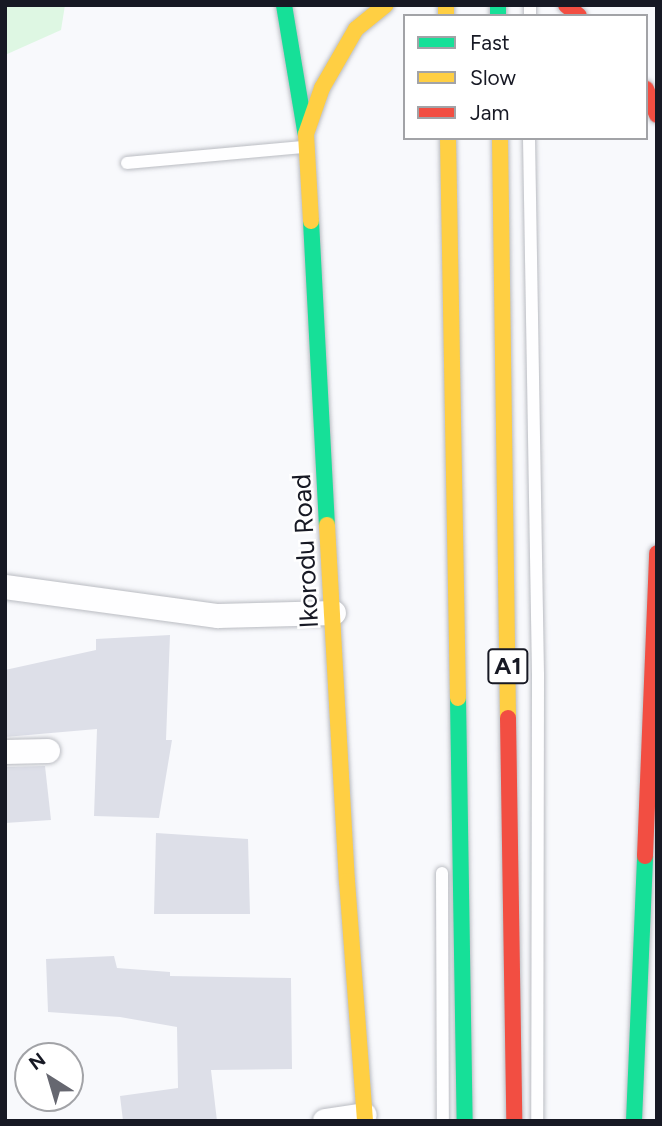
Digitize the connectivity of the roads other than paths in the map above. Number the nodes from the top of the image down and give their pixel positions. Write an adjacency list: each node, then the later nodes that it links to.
1 (284, 5): 5 (main road)
2 (386, 5): 5 (main road, Ikorodu Road)
3 (648, 93): 4 (main road)
4 (656, 109)
5 (306, 140): 9 (lane); 12 (main road, Ikorodu Road)
6 (448, 140): 21 (main road, A1)
7 (500, 140): 22 (main road, A1)
8 (530, 140): 23 (lane)
9 (127, 163)
10 (657, 553): 13 (main road)
11 (5, 587): 12 (street)
12 (334, 613): 18 (main road, Ikorodu Road)
13 (654, 707): 17 (main road)
14 (48, 751): 15 (street)
15 (5, 752)
16 (442, 857): 20 (lane)
17 (649, 990): 24 (main road)
18 (365, 1118): 19 (street)
19 (326, 1121)
20 (443, 1121)
21 (465, 1121)
22 (514, 1121)
23 (537, 1121)
24 (634, 1121)

